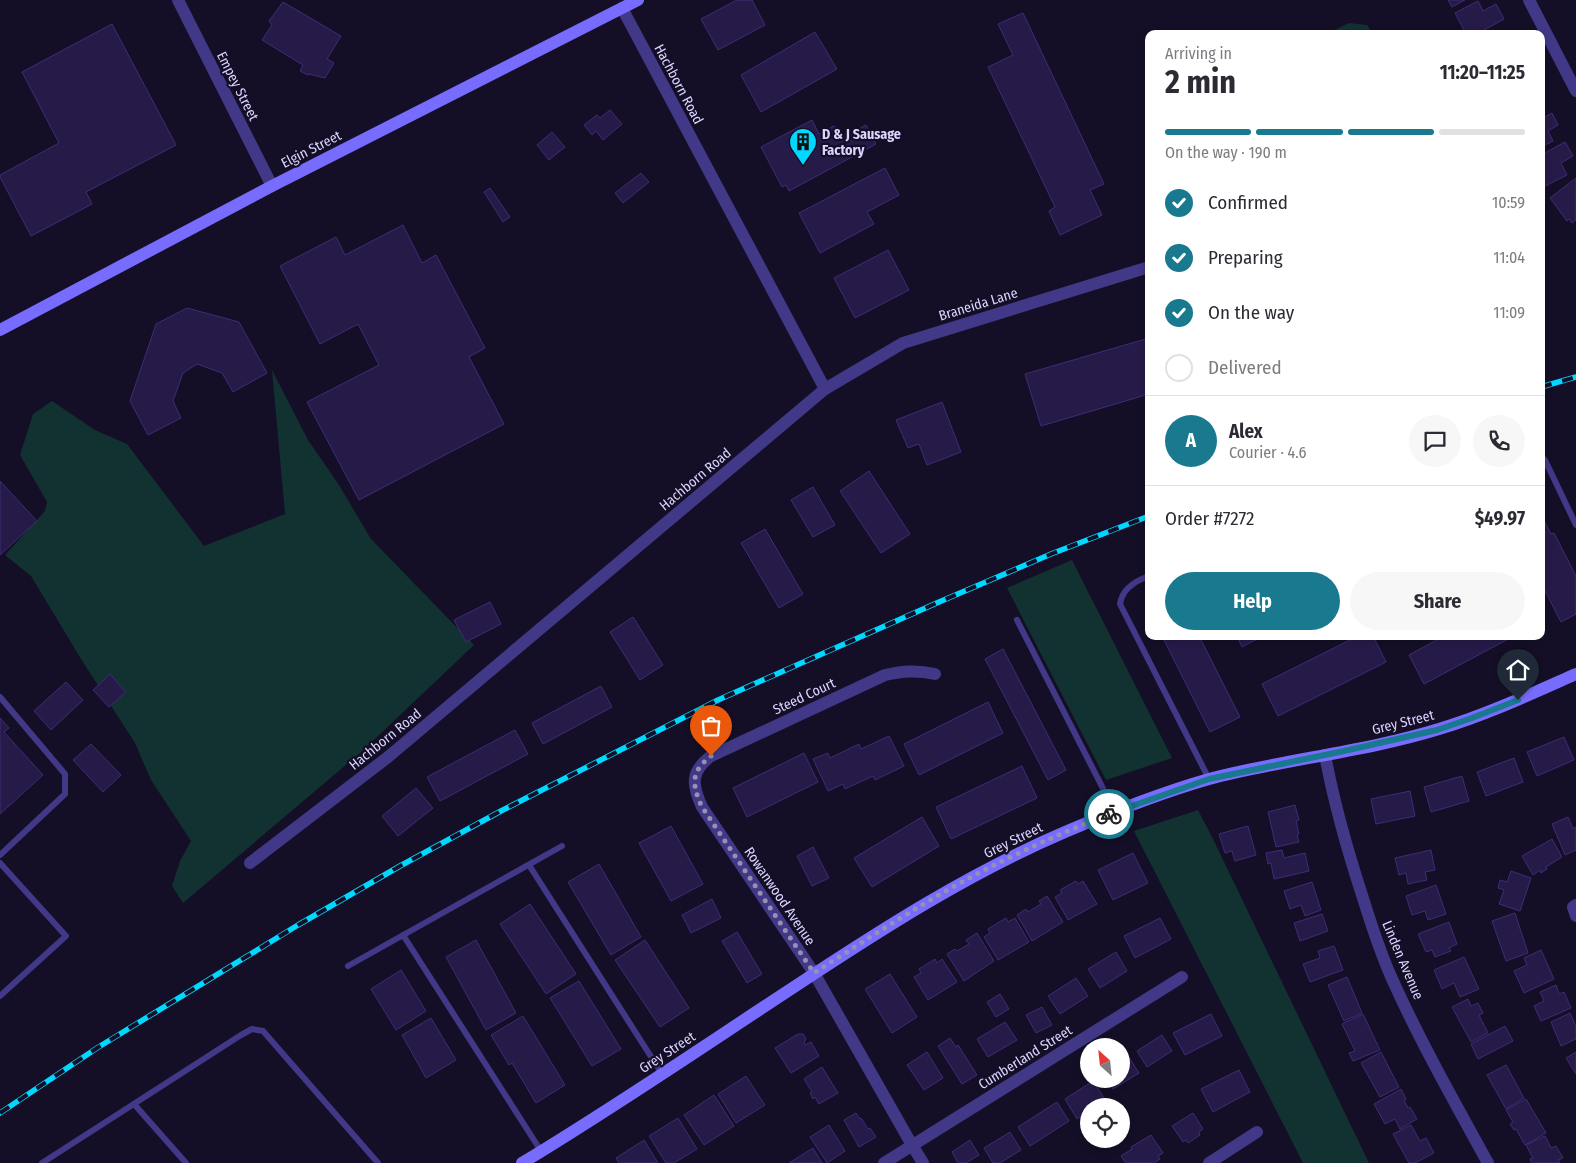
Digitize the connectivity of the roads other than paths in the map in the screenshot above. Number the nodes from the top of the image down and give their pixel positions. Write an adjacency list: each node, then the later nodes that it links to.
1 (178, 0): 8 (street, Empey Street)
2 (638, 0): 4 (street, Elgin Street)
3 (1529, 0): 5 (street)
4 (622, 8): 8 (street, Elgin Street); 11 (street, Hachborn Road)
5 (1544, 30)
6 (1545, 31): 7 (street)
7 (1576, 91)
8 (272, 186): 10 (street, Elgin Street)
9 (1145, 268): 11 (street, Braneida Lane)
10 (0, 330)
11 (825, 389): 26 (street, Hachborn Road)
12 (1545, 460): 13 (lane)
13 (1576, 525)
14 (1145, 577): 21 (lane)
15 (1017, 620): 22 (lane)
16 (935, 674): 20 (street, Steed Court)
17 (1576, 674): 19 (street, Grey Street)
18 (0, 698): 24 (lane)
19 (1325, 755): 21 (street, Grey Street); 47 (street, Linden Avenue)
20 (696, 774): 32 (street, Rowanwood Avenue)
21 (1209, 779): 22 (street, Grey Street)
22 (1115, 812): 32 (street, Grey Street)
23 (562, 846): 27 (lane)
24 (0, 855)
25 (0, 863): 34 (lane)
26 (250, 863)
27 (529, 865): 30 (lane); 35 (lane)
28 (1576, 905): 29 (street)
29 (1576, 916)
30 (403, 936): 31 (lane); 39 (lane)
31 (348, 966)
32 (814, 973): 35 (street, Grey Street); 38 (street, Rowanwood Avenue)
33 (1182, 977): 38 (street, Cumberland Street)
34 (0, 996)
35 (662, 1074): 39 (street, Grey Street)
36 (134, 1104): 40 (lane); 41 (lane); 42 (lane)
37 (1257, 1132): 46 (street)
38 (912, 1145): 44 (street, Cumberland Street); 45 (street, Rowanwood Avenue)
39 (541, 1151): 43 (street, Grey Street)
40 (42, 1163)
41 (186, 1163)
42 (378, 1163)
43 (522, 1163)
44 (884, 1163)
45 (923, 1163)
46 (1209, 1163)
47 (1488, 1163)

